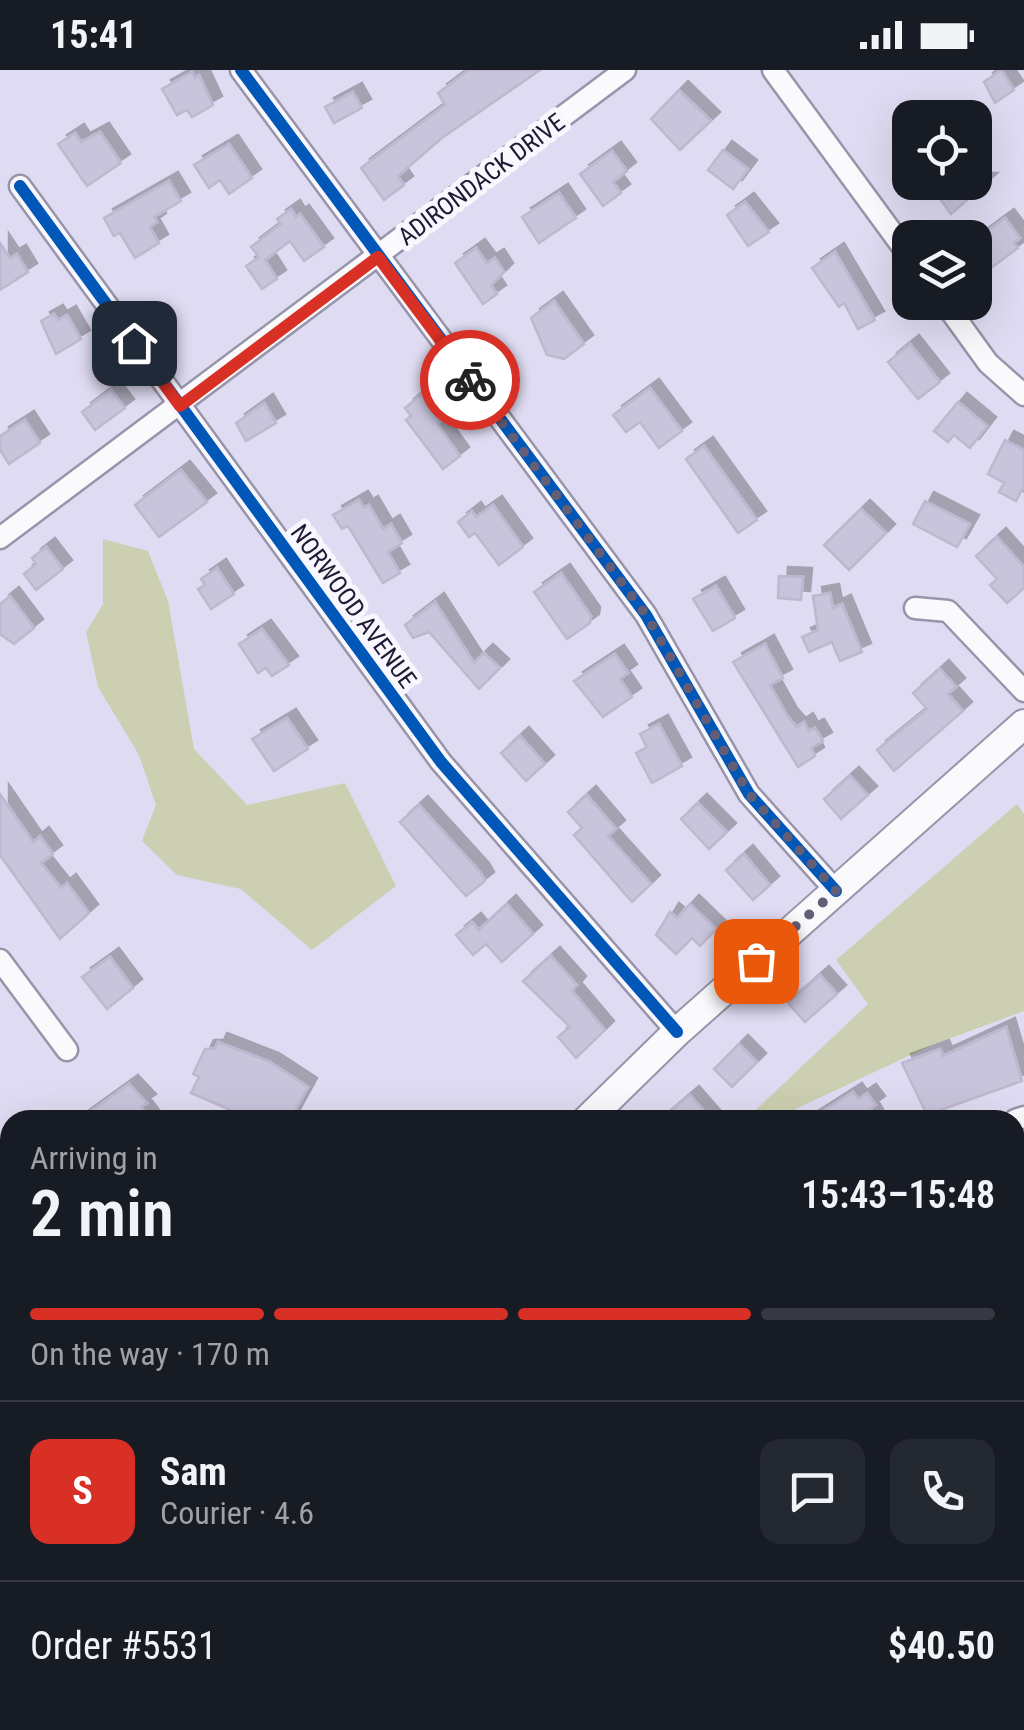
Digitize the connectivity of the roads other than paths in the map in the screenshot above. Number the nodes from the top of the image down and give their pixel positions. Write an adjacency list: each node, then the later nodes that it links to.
1 (241, 70): 6 (street)
2 (773, 70): 5 (street)
3 (619, 71): 6 (street, ADIRONDACK DRIVE)
4 (20, 186): 9 (street, NORWOOD AVENUE)
5 (892, 232)
6 (378, 257): 9 (street, ADIRONDACK DRIVE); 14 (street)
7 (957, 320): 8 (street)
8 (1024, 394)
9 (180, 406): 10 (street, ADIRONDACK DRIVE); 16 (street, NORWOOD AVENUE)
10 (0, 538)
11 (915, 608): 12 (street)
12 (1024, 691)
13 (1024, 724): 14 (street)
14 (836, 891): 16 (street)
15 (0, 960): 17 (street)
16 (677, 1032): 18 (street)
17 (67, 1050)
18 (598, 1110)

